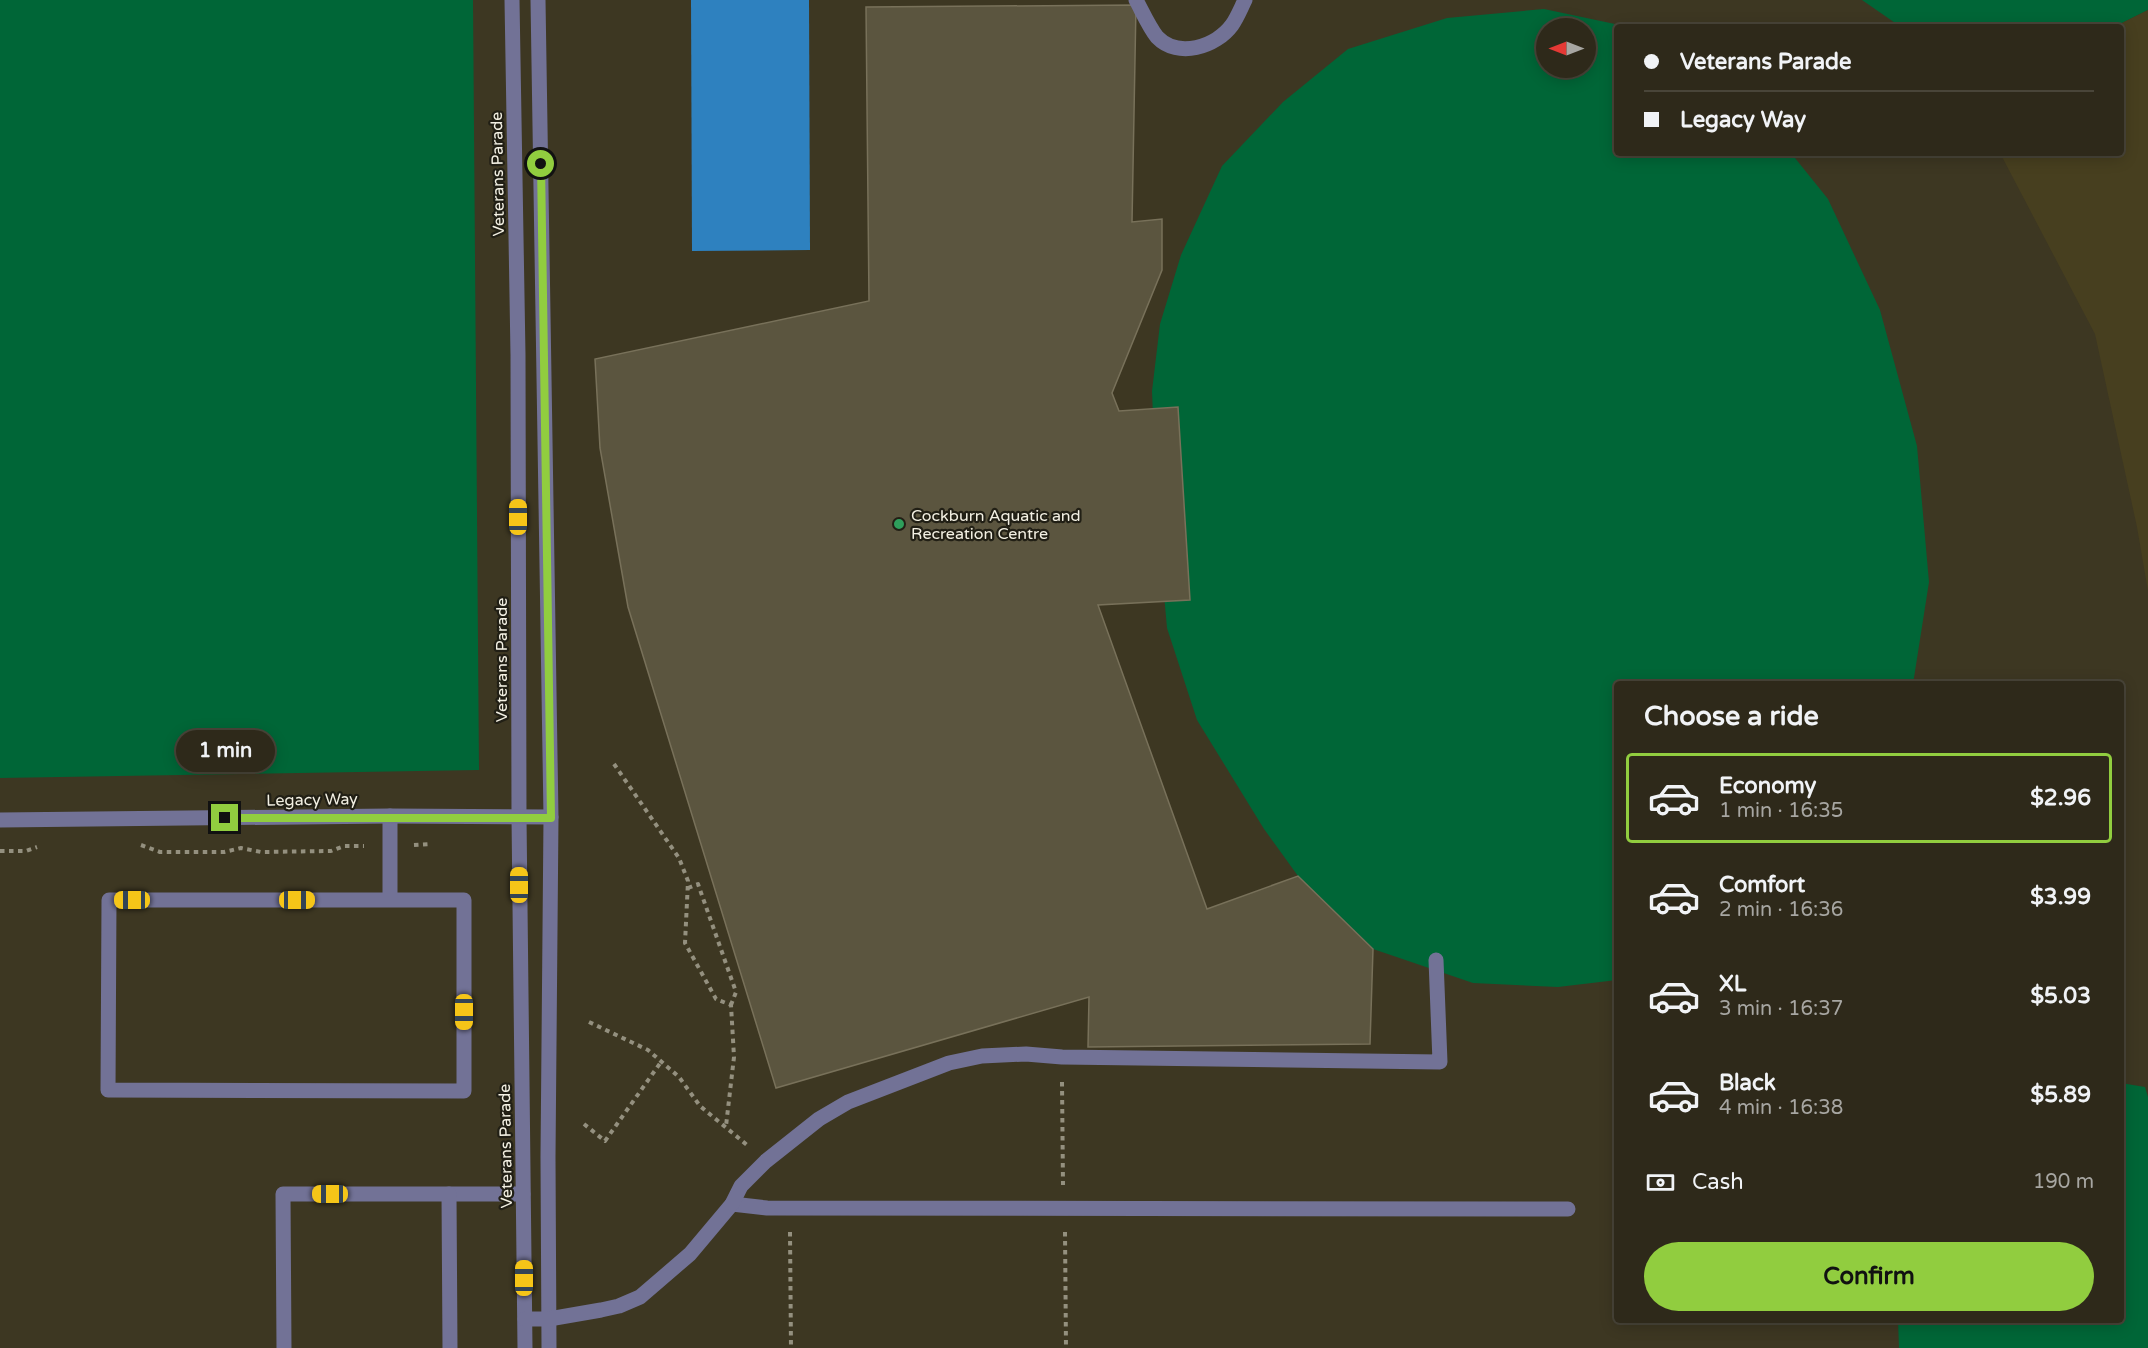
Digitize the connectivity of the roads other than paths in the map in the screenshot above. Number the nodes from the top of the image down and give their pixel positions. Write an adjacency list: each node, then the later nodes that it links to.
1 (513, 0): 6 (street, Veterans Parade)
2 (538, 0): 7 (street)
3 (1136, 0): 4 (street)
4 (1245, 0)
5 (390, 816): 6 (street, Legacy Way); 8 (street, Legacy Way); 9 (street)
6 (519, 817): 7 (street, Legacy Way); 12 (street, Veterans Parade)
7 (551, 818): 15 (street)
8 (0, 820)
9 (390, 900): 9 (street)
10 (1436, 960): 13 (street)
11 (449, 1194): 12 (street); 17 (street); 18 (street)
12 (523, 1194): 16 (street, Veterans Parade)
13 (732, 1204): 14 (street); 15 (street)
14 (1568, 1209)
15 (549, 1318): 16 (street); 20 (street)
16 (525, 1319): 19 (street, Veterans Parade)
17 (284, 1348)
18 (450, 1348)
19 (525, 1348)
20 (549, 1348)

